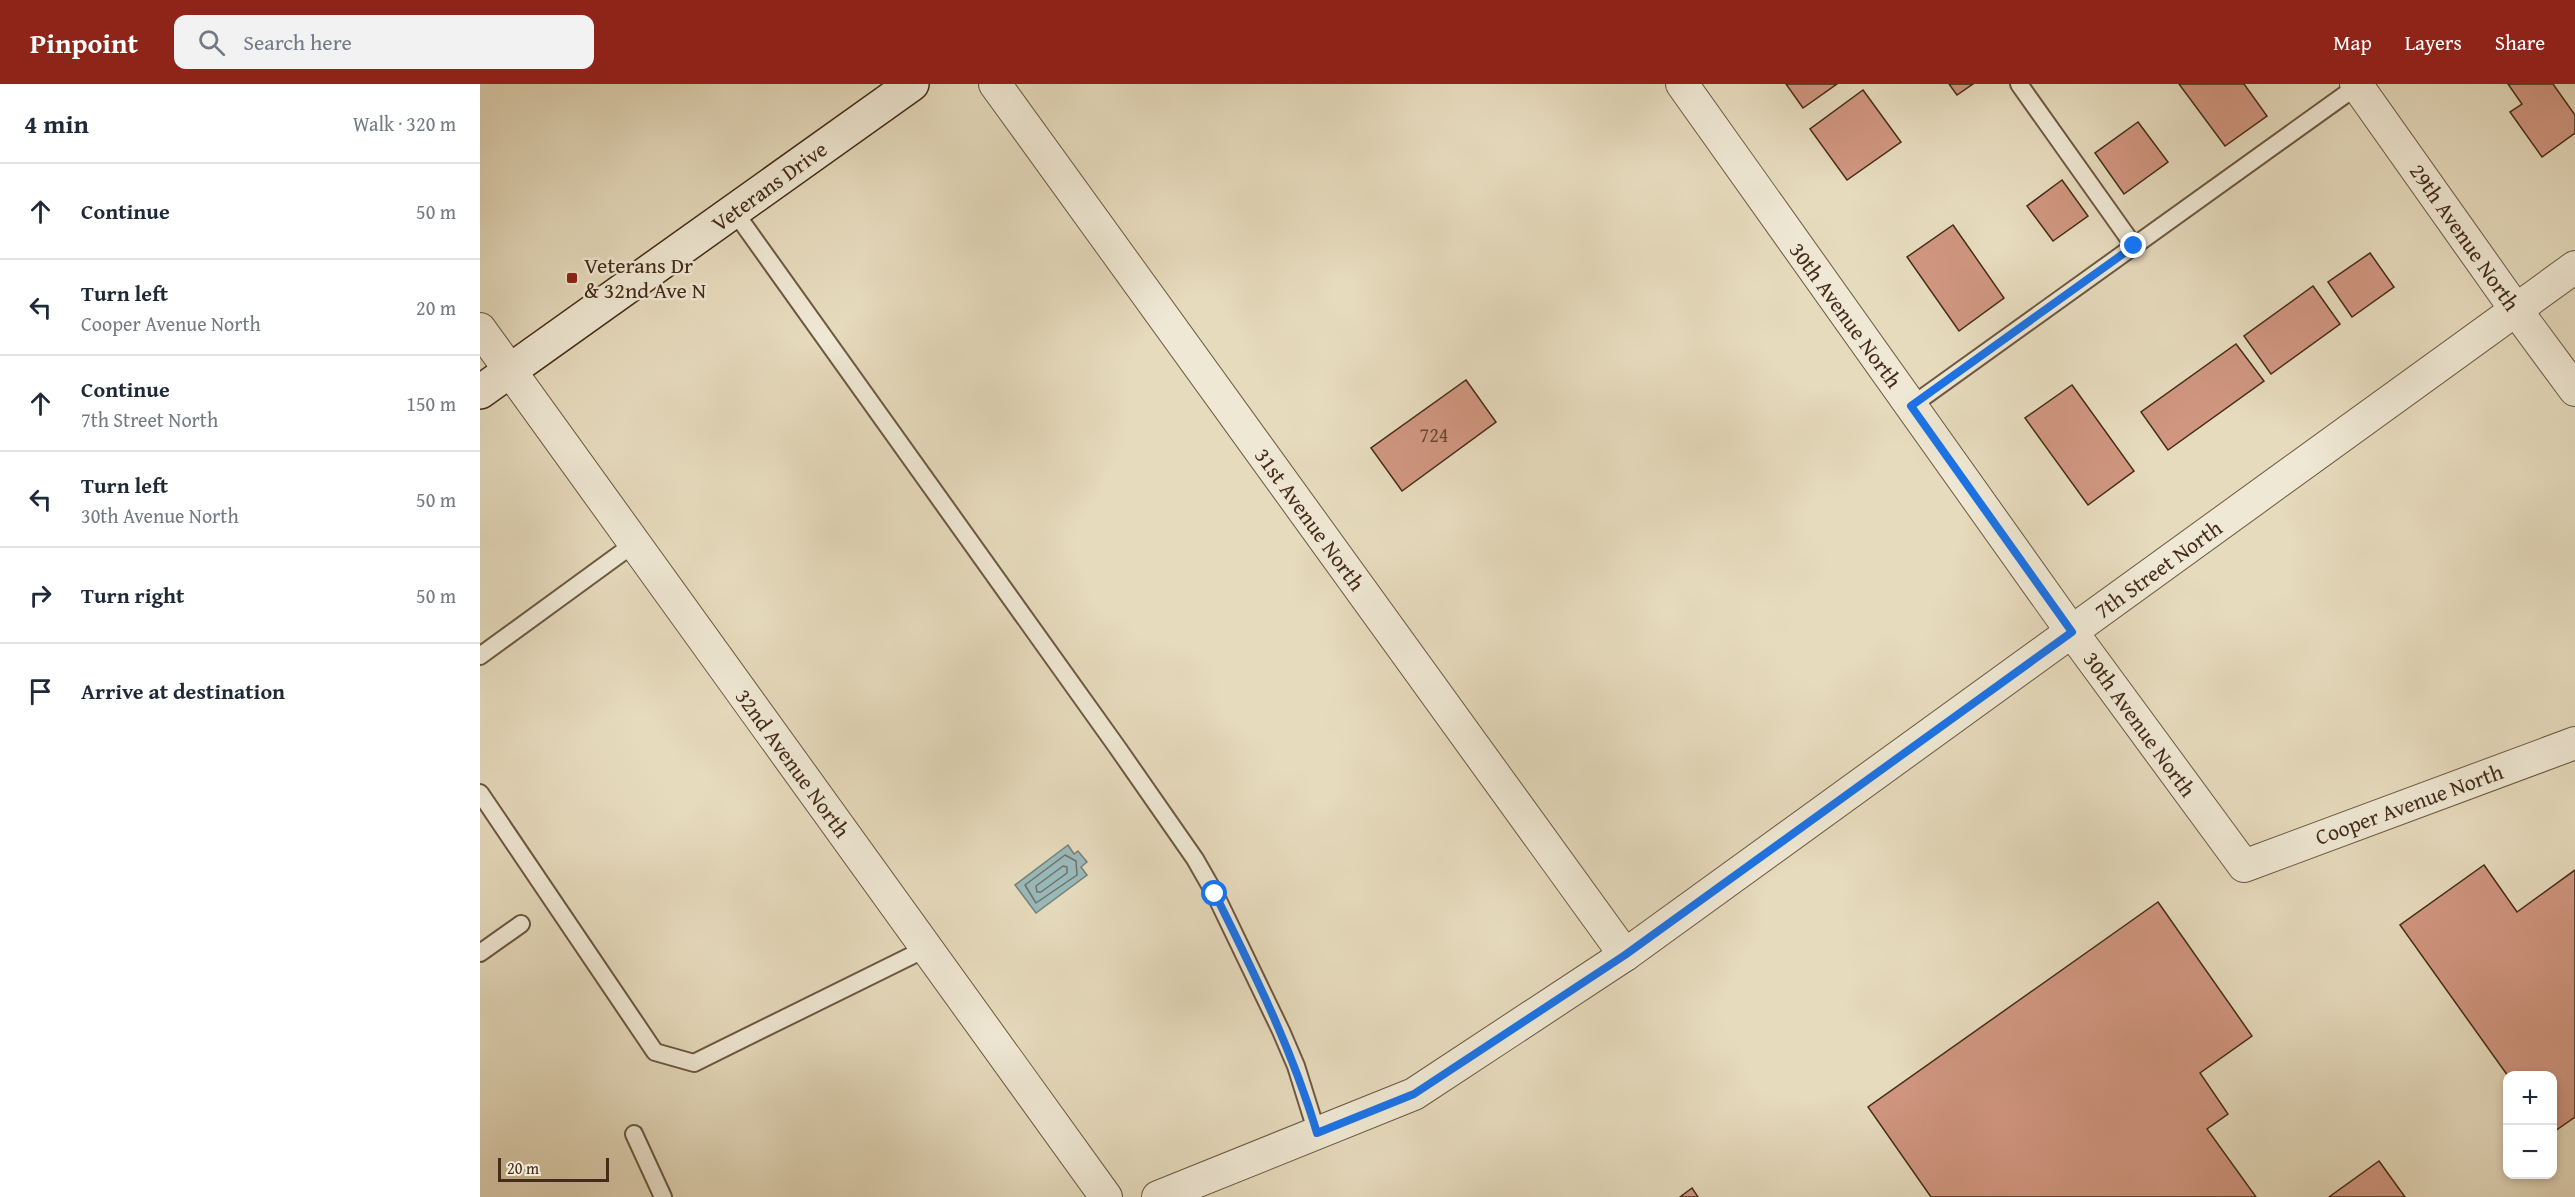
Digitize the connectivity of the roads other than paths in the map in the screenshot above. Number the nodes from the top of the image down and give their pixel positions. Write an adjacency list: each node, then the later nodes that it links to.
1 (912, 84): 6 (main road, Veterans Drive)
2 (994, 84): 24 (street, 31st Avenue North)
3 (1682, 84): 14 (street, 30th Avenue North)
4 (2019, 84): 7 (lane)
5 (2357, 85): 7 (lane); 9 (street, 29th Avenue North)
6 (734, 211): 11 (main road, Veterans Drive); 25 (lane)
7 (2134, 246): 14 (lane)
8 (2575, 267): 9 (street, 7th Street North)
9 (2516, 310): 12 (street, 29th Avenue North); 16 (street, 7th Street North)
10 (480, 328): 11 (street, 32nd Avenue North)
11 (510, 371): 13 (main road, Veterans Drive); 15 (street, 32nd Avenue North)
12 (2575, 390)
13 (480, 392)
14 (1911, 406): 16 (street, 30th Avenue North)
15 (635, 543): 17 (lane); 22 (street, 32nd Avenue North)
16 (2072, 632): 20 (street, 30th Avenue North); 24 (street, 7th Street North)
17 (480, 656)
18 (2575, 743): 20 (street, Cooper Avenue North)
19 (480, 793): 22 (lane)
20 (2244, 866)
21 (521, 924): 23 (lane)
22 (927, 948): 28 (street, 32nd Avenue North)
23 (480, 953)
24 (1625, 955): 25 (street, 7th Street North)
25 (1317, 1133): 29 (street)
26 (634, 1134): 27 (lane)
27 (663, 1197)
28 (1106, 1197)
29 (1158, 1197)

